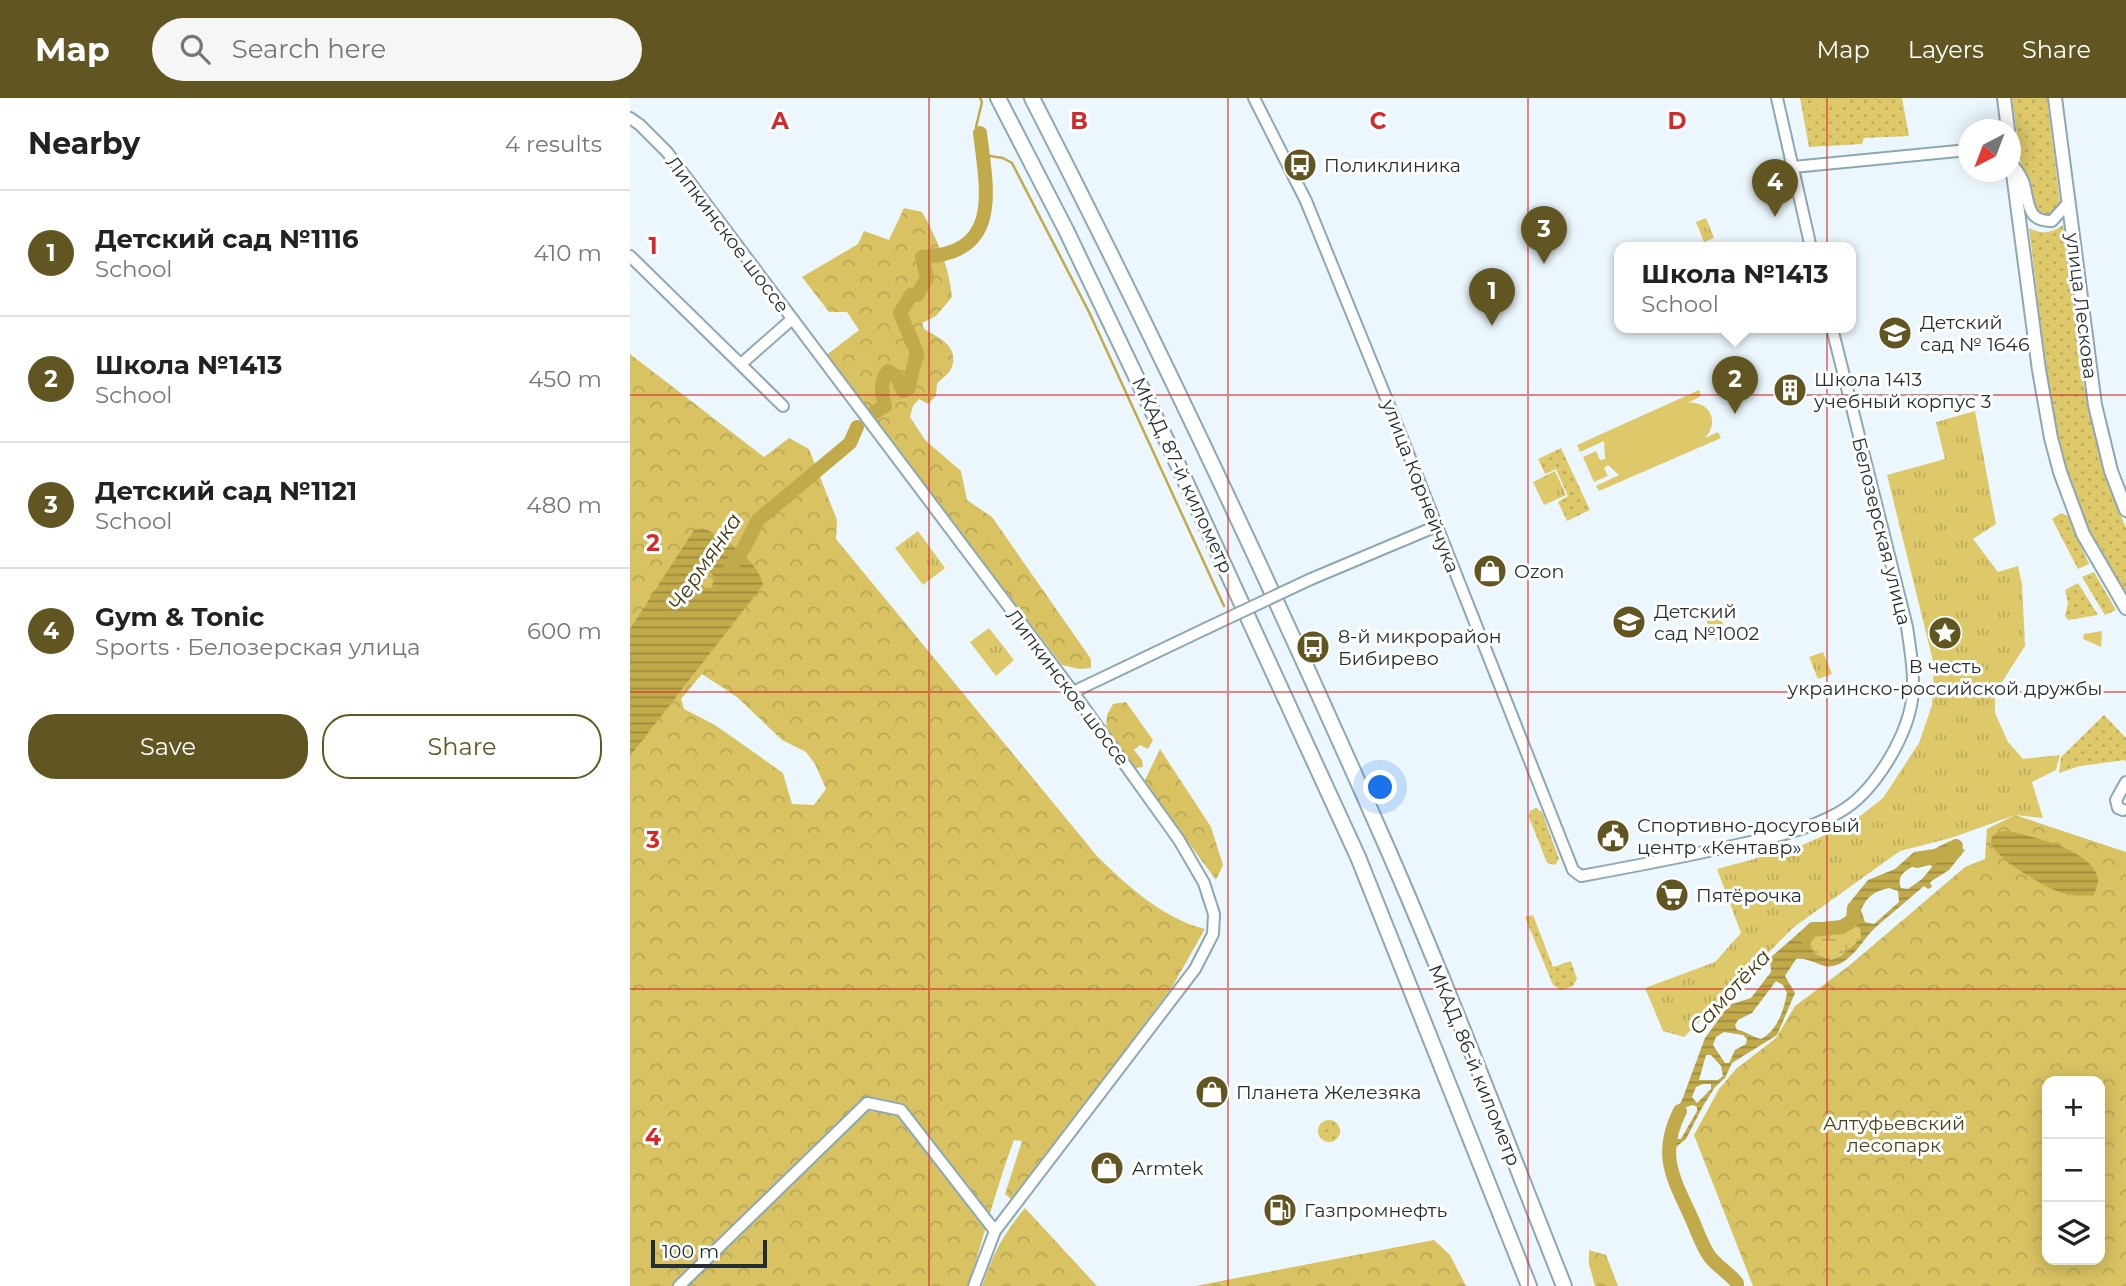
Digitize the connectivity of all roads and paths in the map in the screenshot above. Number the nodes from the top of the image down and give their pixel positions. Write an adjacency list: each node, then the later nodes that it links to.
1 (998, 98): 27 (highway, МКАД, 87-й километр)
2 (1032, 98): 26 (highway, МКАД, 87-й километр)
3 (1254, 98): 21 (street, улица Корнейчука)
4 (1777, 98): 10 (street)
5 (2004, 98): 8 (main road)
6 (2055, 98): 13 (main road, улица Лескова)
7 (630, 118): 16 (street, Липкинское шоссе)
8 (2007, 119)
9 (1958, 151): 10 (street)
10 (1793, 167): 14 (street)
11 (2021, 178): 13 (street)
12 (2014, 182): 22 (main road)
13 (2069, 202): 20 (main road, улица Лескова)
14 (1810, 242)
15 (630, 256): 18 (street)
16 (791, 320): 18 (street); 23 (street, Липкинское шоссе)
17 (1833, 333): 28 (street, Белозерская улица)
18 (741, 364): 19 (street)
19 (783, 406)
20 (2126, 510)
21 (1437, 526): 23 (street, bridge); 28 (street, улица Корнейчука)
22 (2126, 608)
23 (1073, 692): 29 (street, Липкинское шоссе)
24 (2126, 782): 25 (street)
25 (2123, 810)
26 (1385, 845): 33 (highway, МКАД, 86-й километр)
27 (1358, 857): 32 (highway, МКАД, 86-й километр)
28 (1581, 876)
29 (995, 1231): 30 (street); 31 (street, Липкинское шоссе)
30 (680, 1286)
31 (974, 1286)
32 (1529, 1286)
33 (1564, 1286)

